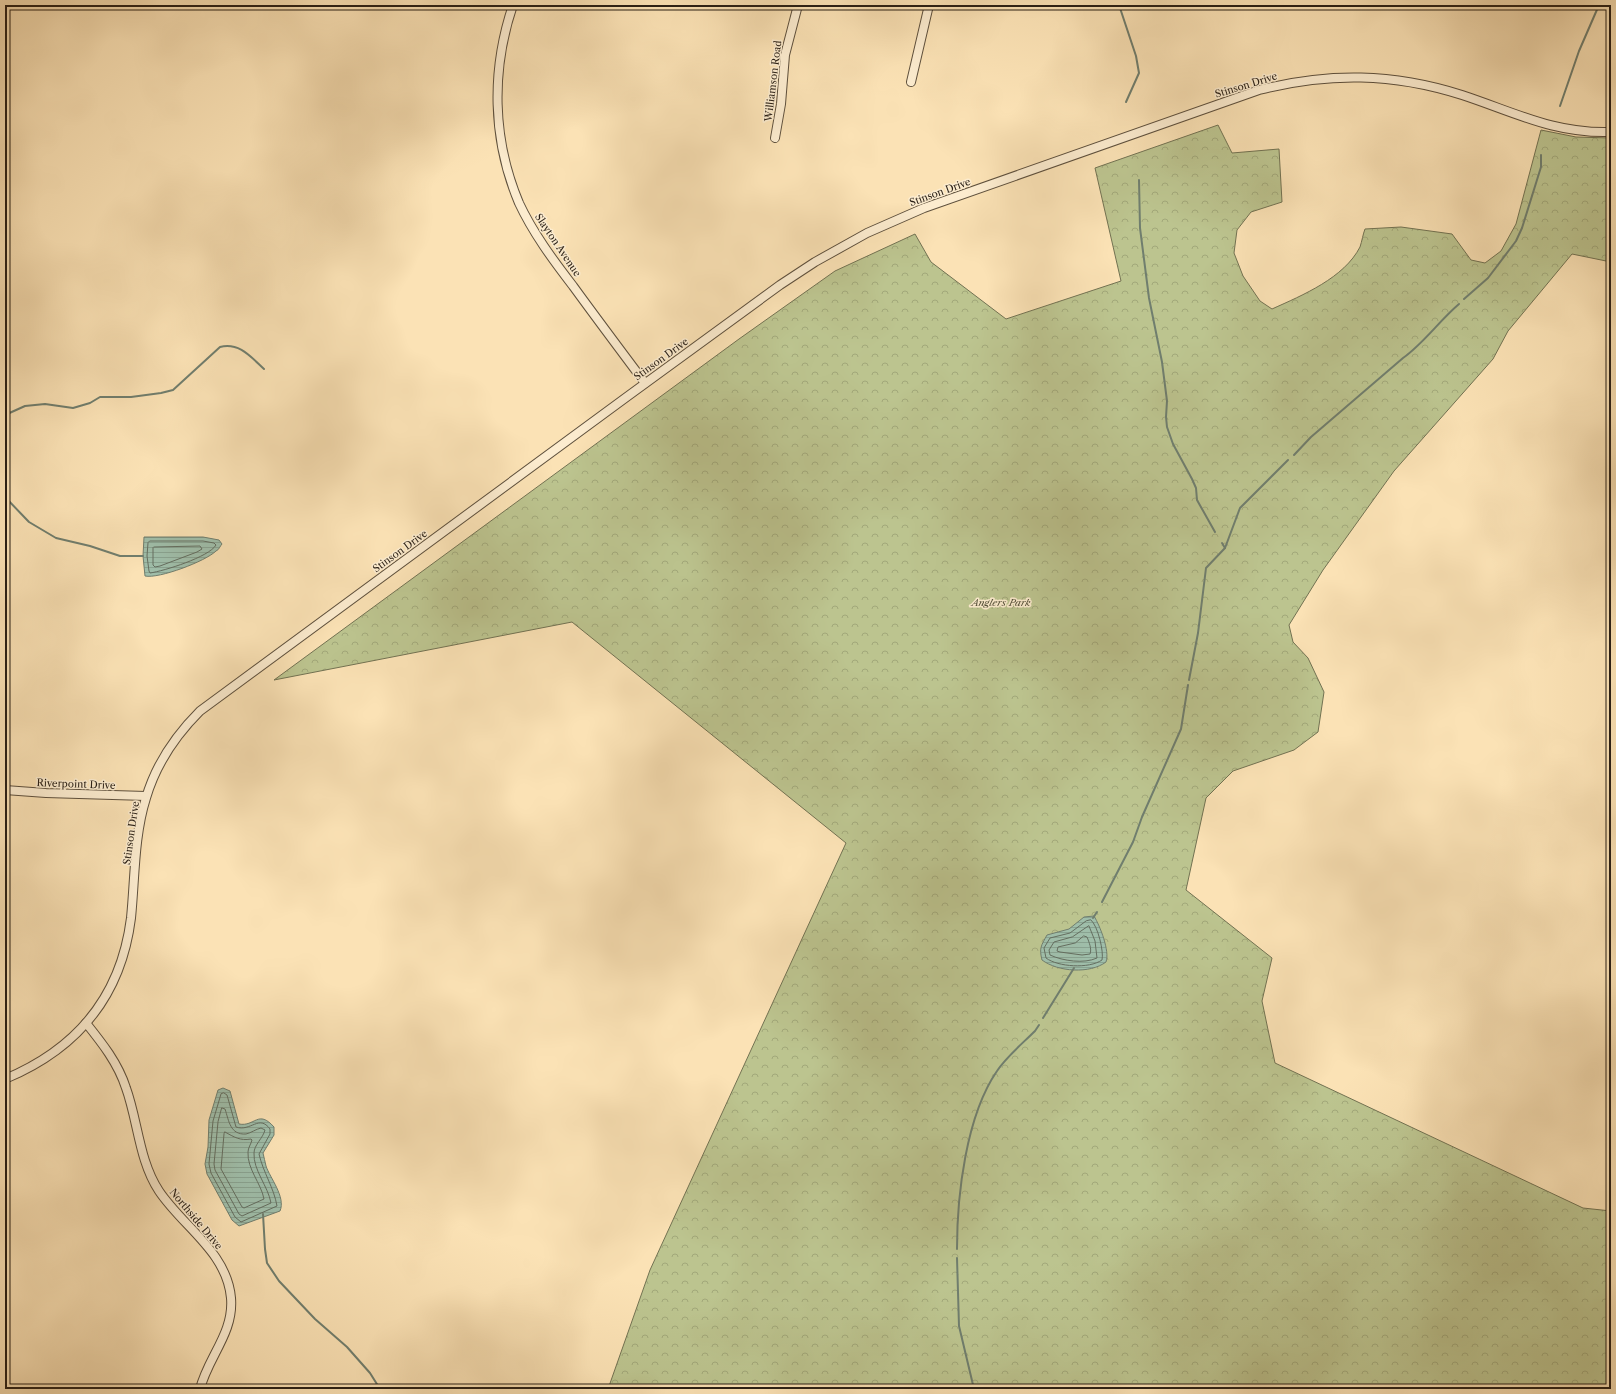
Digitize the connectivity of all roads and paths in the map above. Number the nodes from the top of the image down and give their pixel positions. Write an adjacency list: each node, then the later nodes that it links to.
1 (513, 5): 7 (street, Slayton Avenue)
2 (798, 5): 6 (street, Williamson Road)
3 (929, 5): 4 (street)
4 (911, 82)
5 (1611, 132): 7 (street, Stinson Drive)
6 (775, 138)
7 (645, 383): 9 (street, Stinson Drive)
8 (5, 790): 9 (street, Riverpoint Drive)
9 (146, 796): 10 (street, Stinson Drive)
10 (86, 1023): 11 (street, Stinson Drive); 12 (street, Northside Drive)
11 (5, 1078)
12 (200, 1389)

